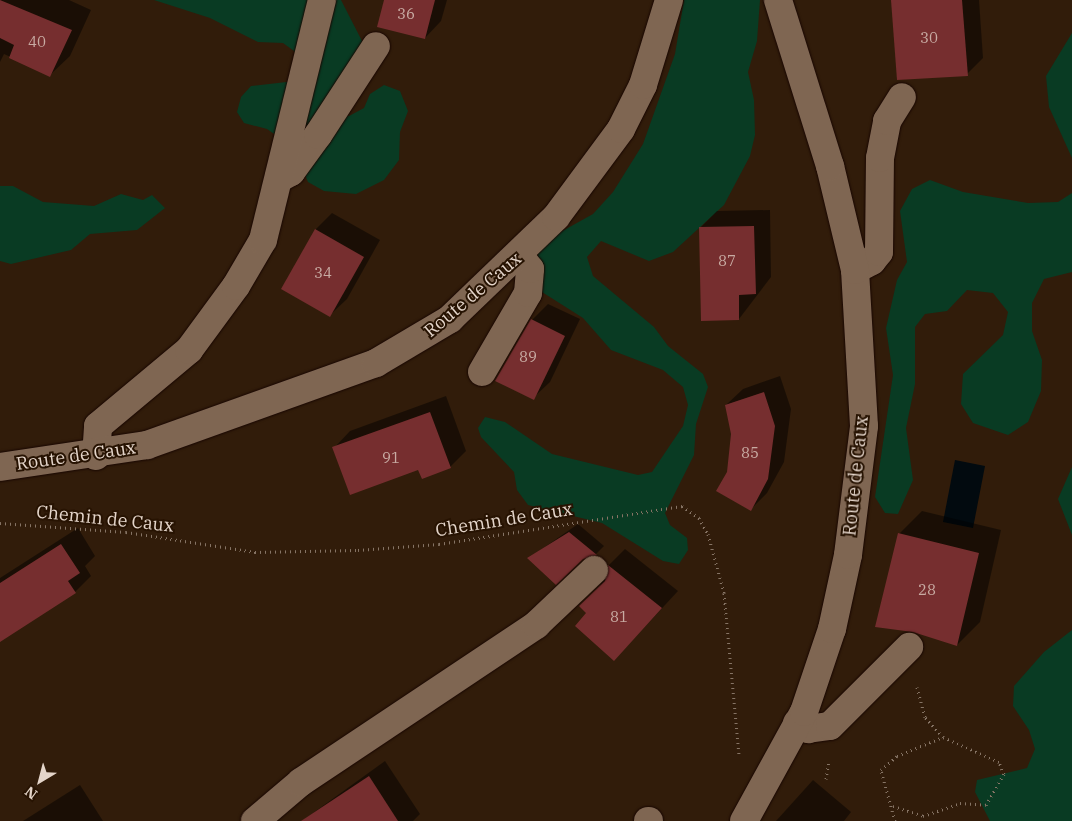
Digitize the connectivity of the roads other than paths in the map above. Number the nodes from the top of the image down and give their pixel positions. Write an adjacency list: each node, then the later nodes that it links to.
1 (322, 0): 6 (street)
2 (669, 0): 7 (street, Route de Caux)
3 (778, 0): 8 (street, Route de Caux)
4 (376, 46): 6 (street)
5 (902, 97): 8 (street)
6 (280, 178): 10 (street)
7 (520, 256): 9 (street); 10 (street, Route de Caux)
8 (855, 270): 14 (street, Route de Caux)
9 (482, 372)
10 (96, 456): 11 (street, Route de Caux)
11 (0, 467)
12 (594, 570): 15 (street)
13 (909, 647): 14 (street)
14 (797, 723): 16 (street, Route de Caux)
15 (255, 821)
16 (744, 821)

